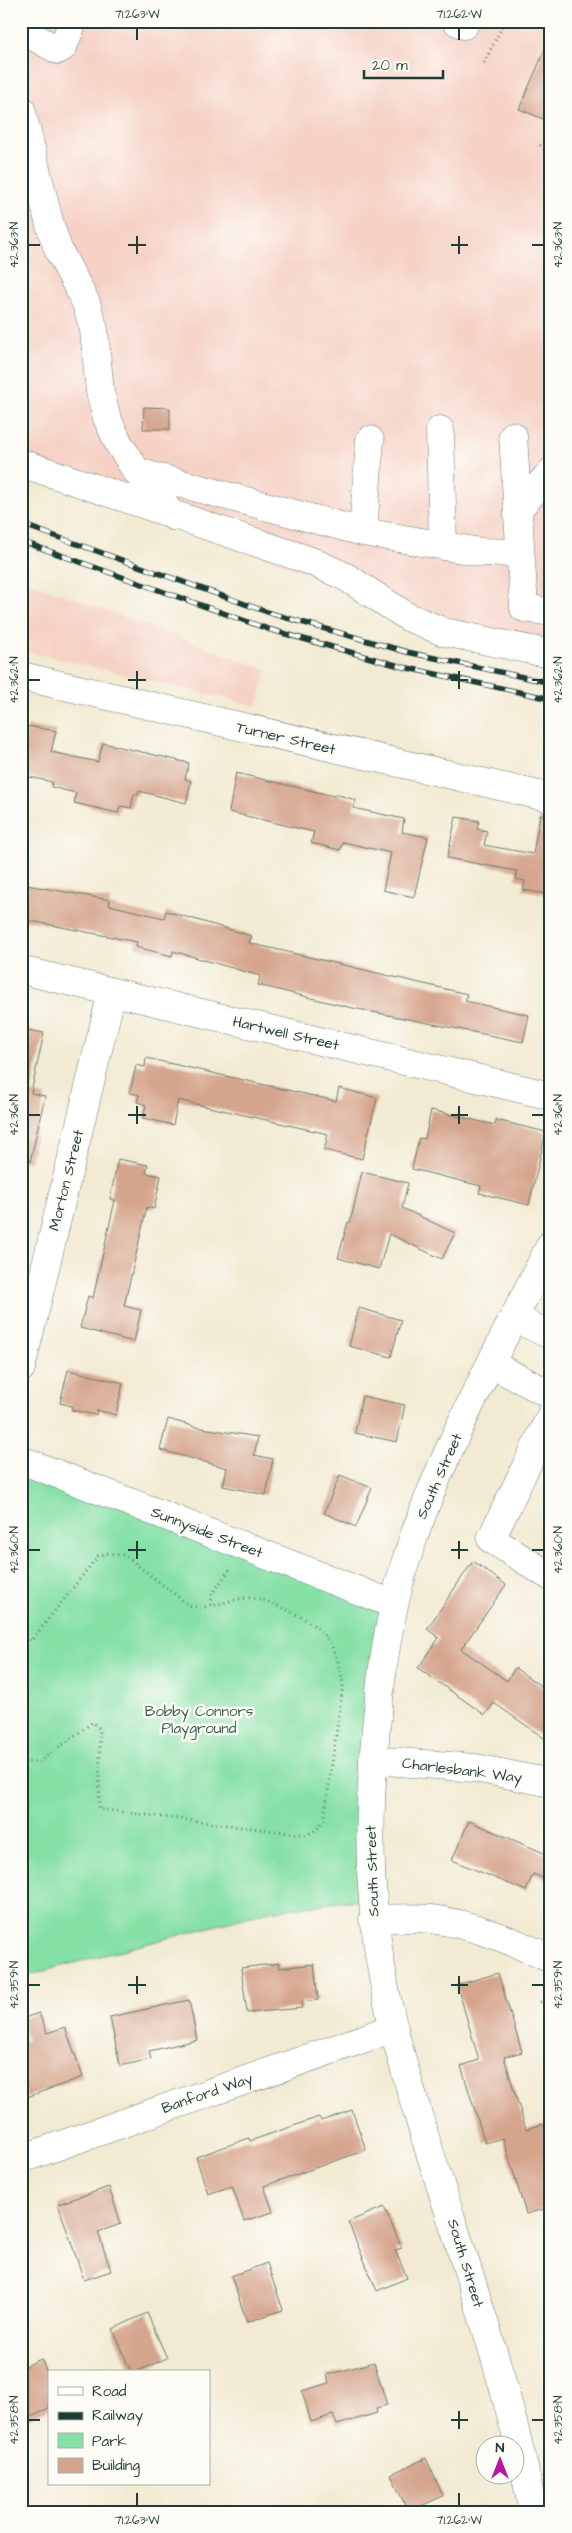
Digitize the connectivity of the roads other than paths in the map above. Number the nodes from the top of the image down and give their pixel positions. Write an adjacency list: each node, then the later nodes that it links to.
1 (73, 21): 4 (street)
2 (456, 21): 3 (street)
3 (465, 21)
4 (21, 30)
5 (21, 109): 10 (street)
6 (440, 430): 15 (street)
7 (513, 436): 12 (street)
8 (370, 440): 14 (street)
9 (21, 464): 13 (street)
10 (138, 472): 13 (street); 14 (street)
11 (551, 472): 12 (street)
12 (518, 509): 16 (street)
13 (173, 516): 18 (street)
14 (363, 532): 15 (street)
15 (443, 546): 16 (street)
16 (520, 553): 17 (street)
17 (551, 612)
18 (551, 654)
19 (21, 676): 20 (street, Turner Street)
20 (551, 798)
21 (21, 970): 22 (street, Hartwell Street)
22 (112, 992): 23 (street, Hartwell Street); 28 (street, Morton Street)
23 (551, 1096)
24 (551, 1244): 25 (street, South Street)
25 (514, 1318): 26 (street); 27 (street, South Street)
26 (551, 1329)
27 (491, 1364): 29 (street); 33 (street, South Street)
28 (21, 1368)
29 (551, 1395)
30 (551, 1415): 32 (street)
31 (21, 1460): 33 (street, Sunnyside Street)
32 (551, 1577)
33 (393, 1604): 34 (street, South Street)
34 (373, 1760): 35 (street, Charlesbank Way); 36 (street, South Street)
35 (551, 1783)
36 (373, 1919): 37 (street); 38 (street, South Street)
37 (551, 1958)
38 (394, 2028): 39 (street, Banford Way); 40 (street, South Street)
39 (21, 2158)
40 (533, 2512)

